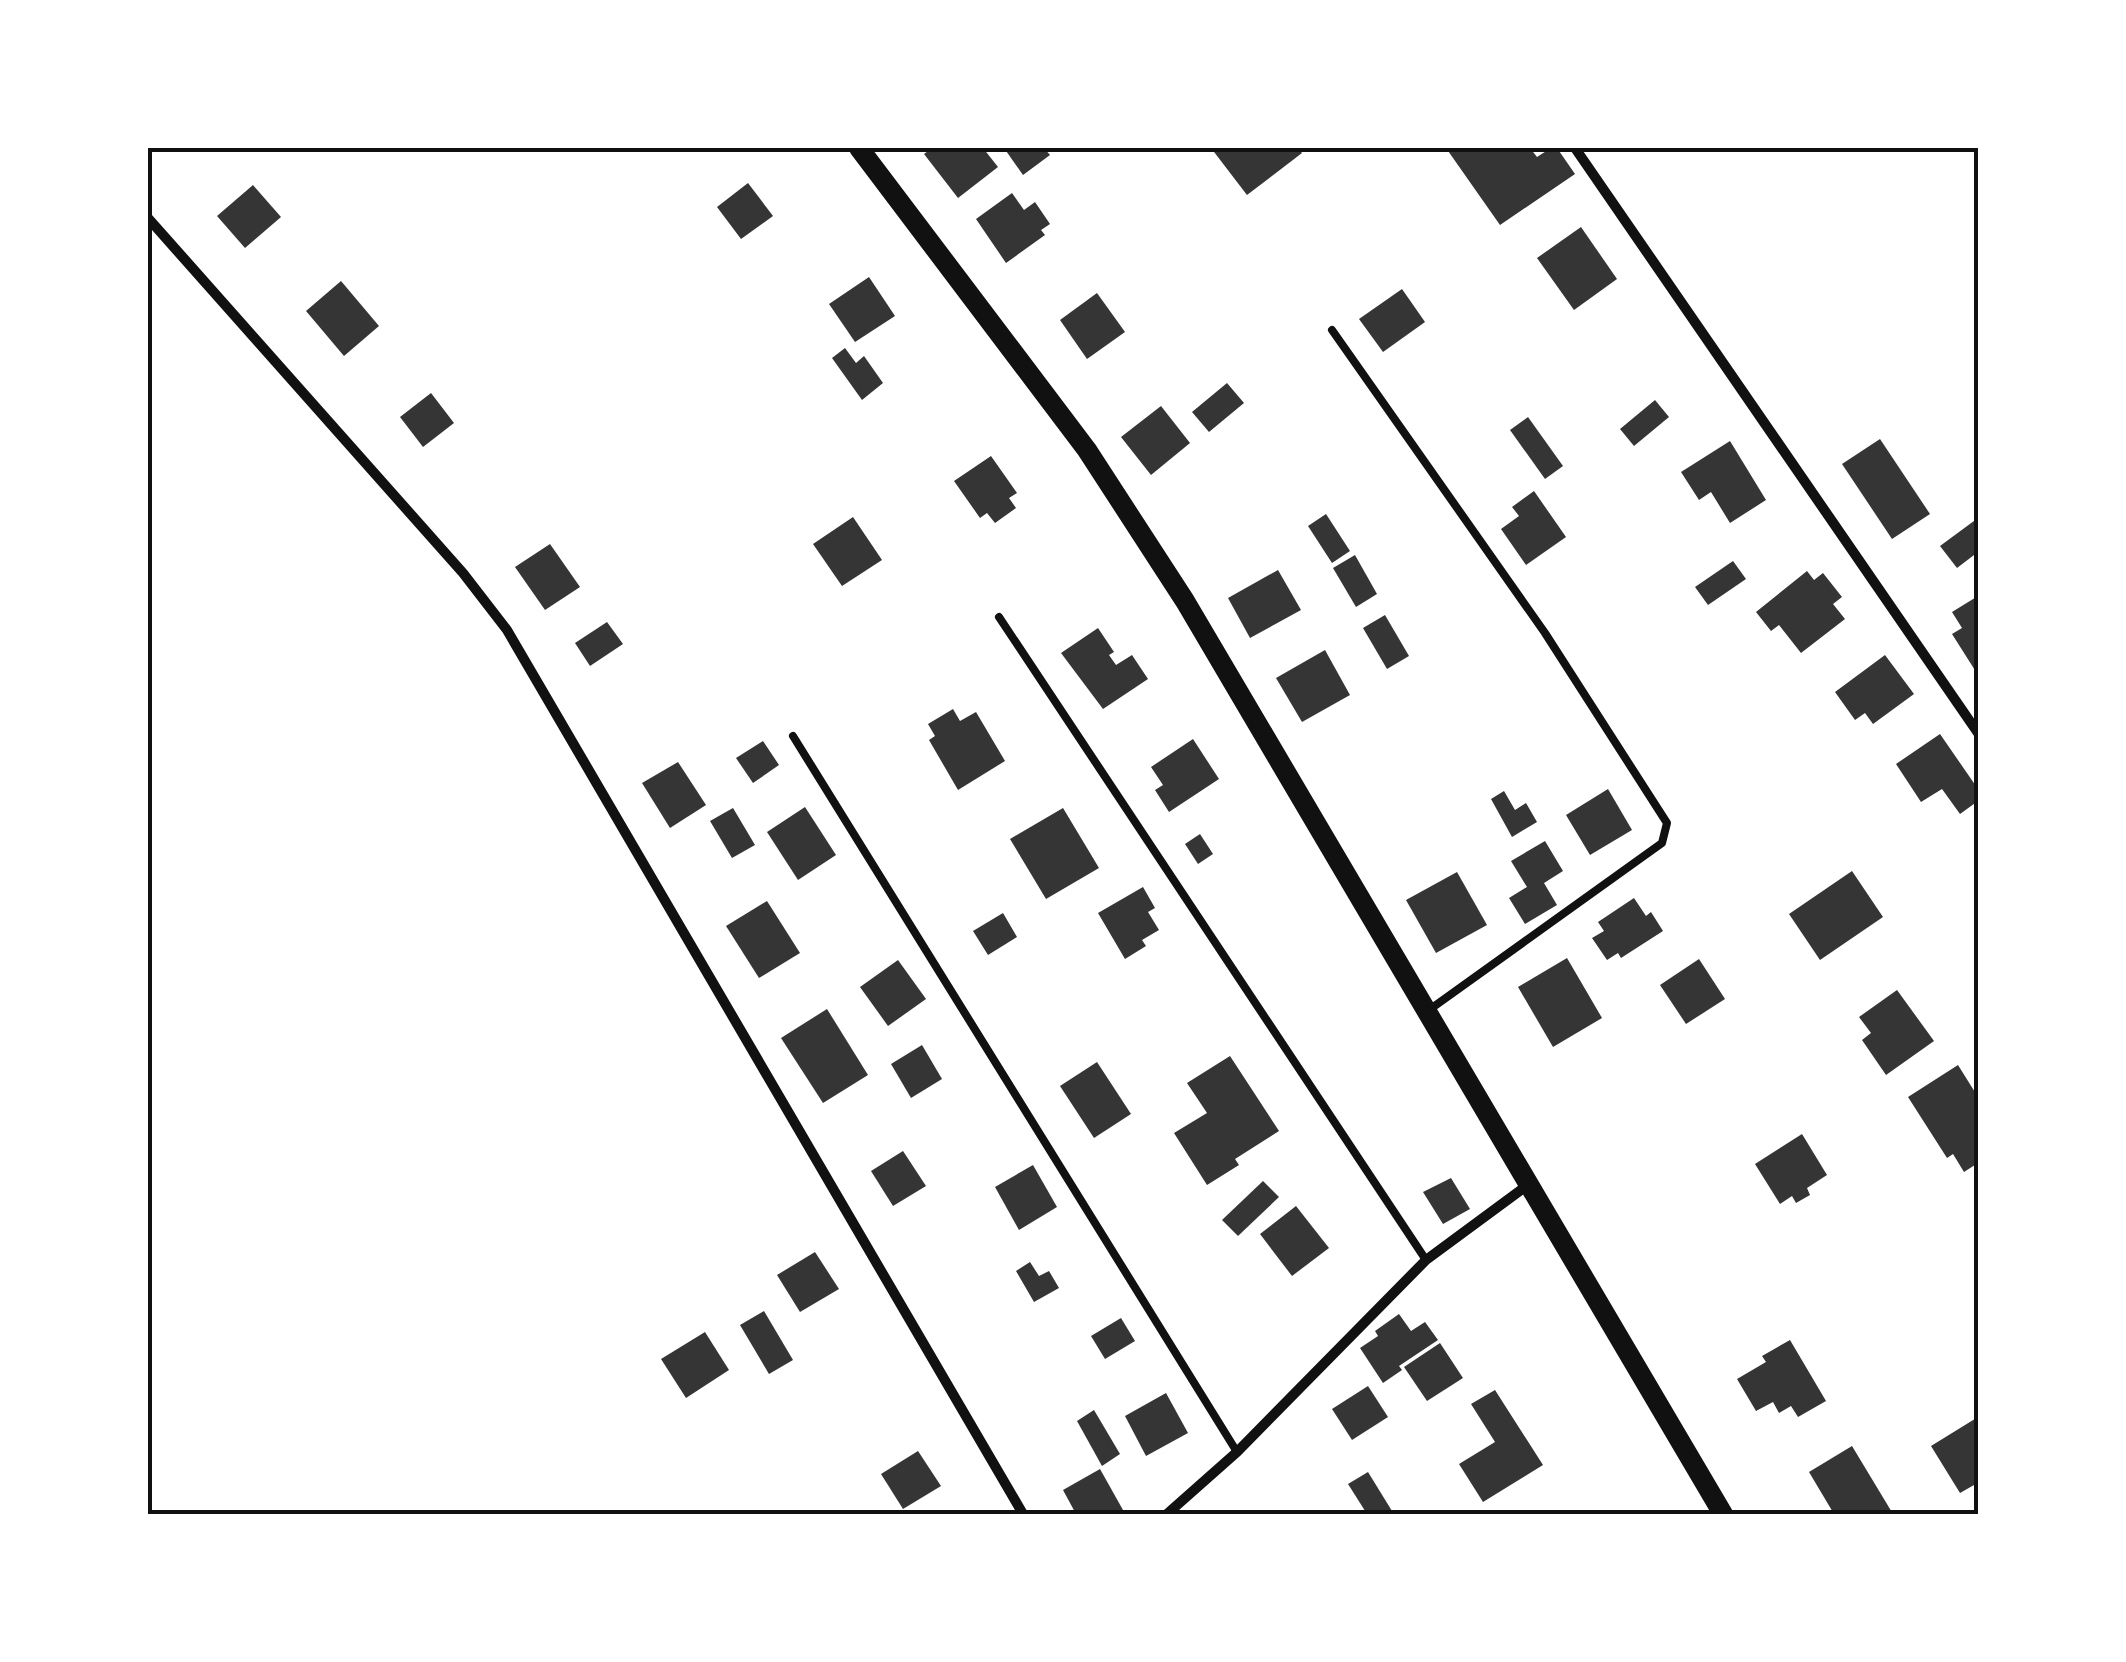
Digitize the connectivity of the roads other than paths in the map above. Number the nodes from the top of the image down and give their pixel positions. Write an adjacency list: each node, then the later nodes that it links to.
1 (859, 148): 8 (main road)
2 (1575, 148): 6 (street)
3 (148, 218): 12 (street)
4 (1332, 330): 8 (lane)
5 (999, 618): 10 (lane)
6 (1978, 733)
7 (793, 736): 11 (lane)
8 (1425, 1013): 9 (main road)
9 (1528, 1184): 10 (street); 14 (main road)
10 (1426, 1260): 11 (street)
11 (1236, 1452): 13 (street)
12 (1023, 1514)
13 (1167, 1514)
14 (1723, 1514)

